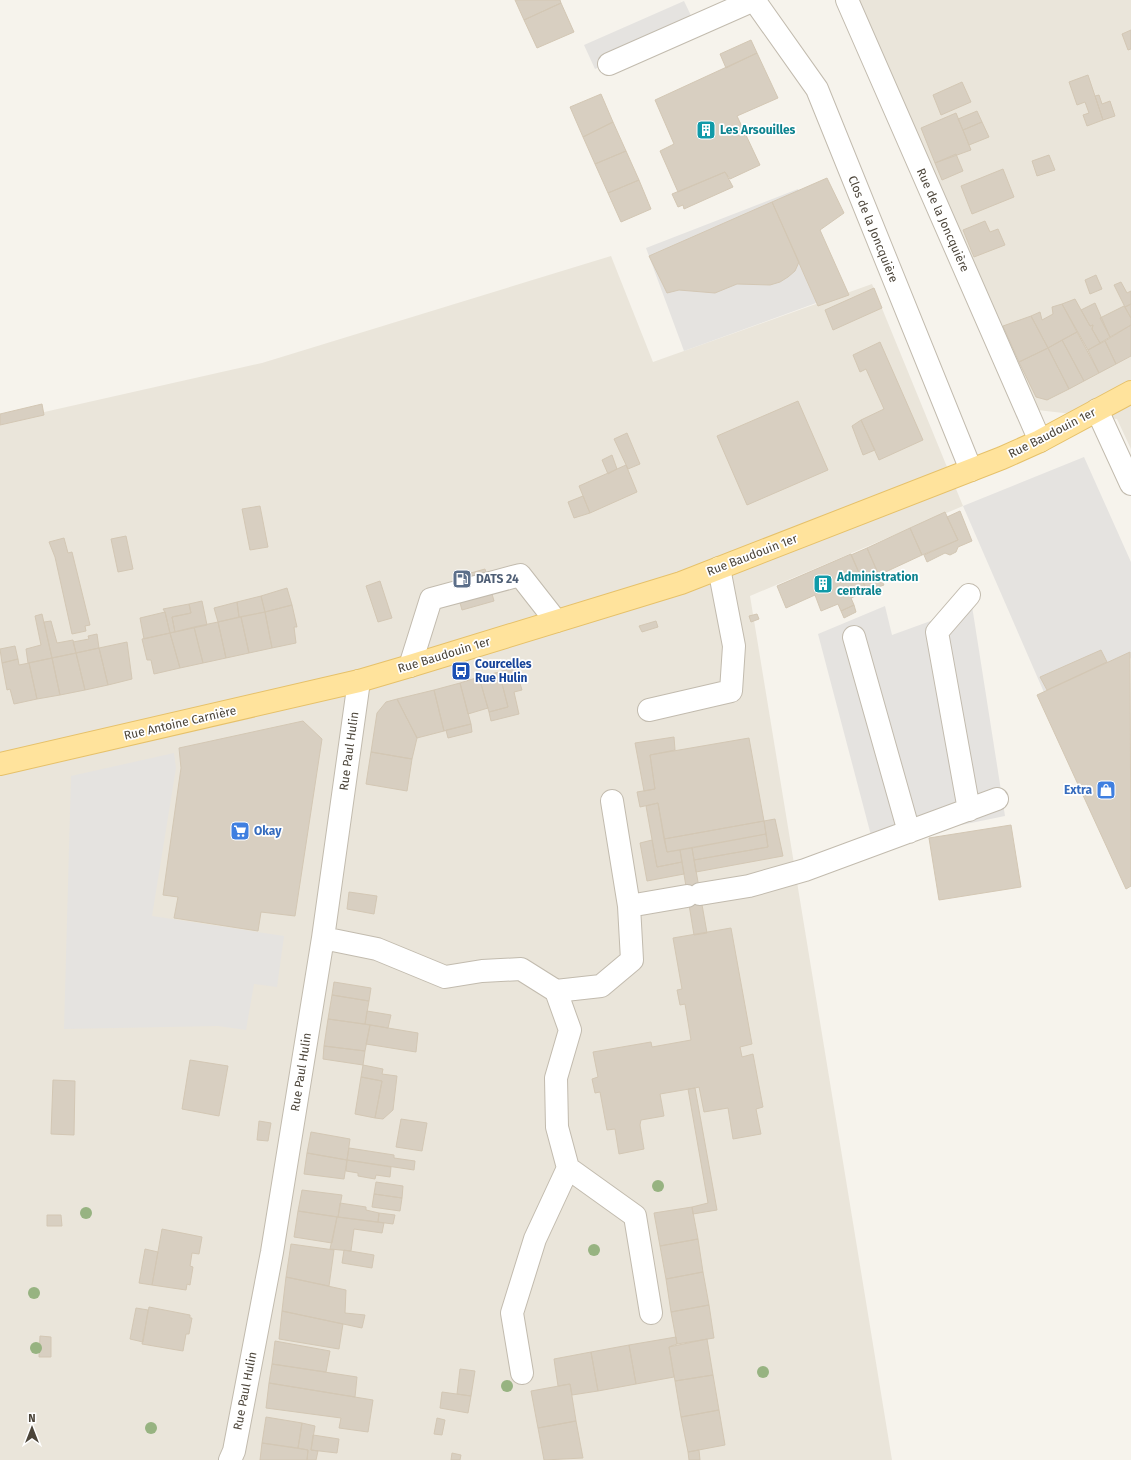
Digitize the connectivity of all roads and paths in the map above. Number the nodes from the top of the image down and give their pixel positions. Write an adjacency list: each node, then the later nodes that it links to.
1 (847, 0): 5 (street, Rue de la Joncquière)
2 (609, 64): 6 (street, Clos de la Joncquière)
3 (1131, 392): 4 (main road, Rue Baudouin 1er)
4 (1097, 410): 5 (main road, Rue Baudouin 1er); 7 (street)
5 (1040, 441): 6 (main road, Rue Baudouin 1er)
6 (971, 470): 8 (main road, Rue Baudouin 1er)
7 (1131, 484)
8 (718, 568): 10 (main road, Rue Baudouin 1er); 14 (street)
9 (969, 595): 18 (street)
10 (556, 621): 12 (main road, Rue Baudouin 1er); 12 (street)
11 (854, 637): 19 (street)
12 (410, 666): 13 (main road, Rue Baudouin 1er)
13 (359, 681): 15 (main road, Rue Antoine Carnière); 21 (street, Rue Paul Hulin)
14 (649, 710)
15 (0, 764)
16 (997, 799): 18 (street)
17 (612, 802): 20 (street)
18 (969, 810): 19 (street)
19 (909, 832): 20 (street)
20 (629, 906): 22 (street)
21 (323, 938): 22 (street); 26 (street, Rue Paul Hulin)
22 (556, 992): 23 (street)
23 (568, 1168): 24 (street); 25 (street)
24 (651, 1313)
25 (522, 1373)
26 (230, 1460)

